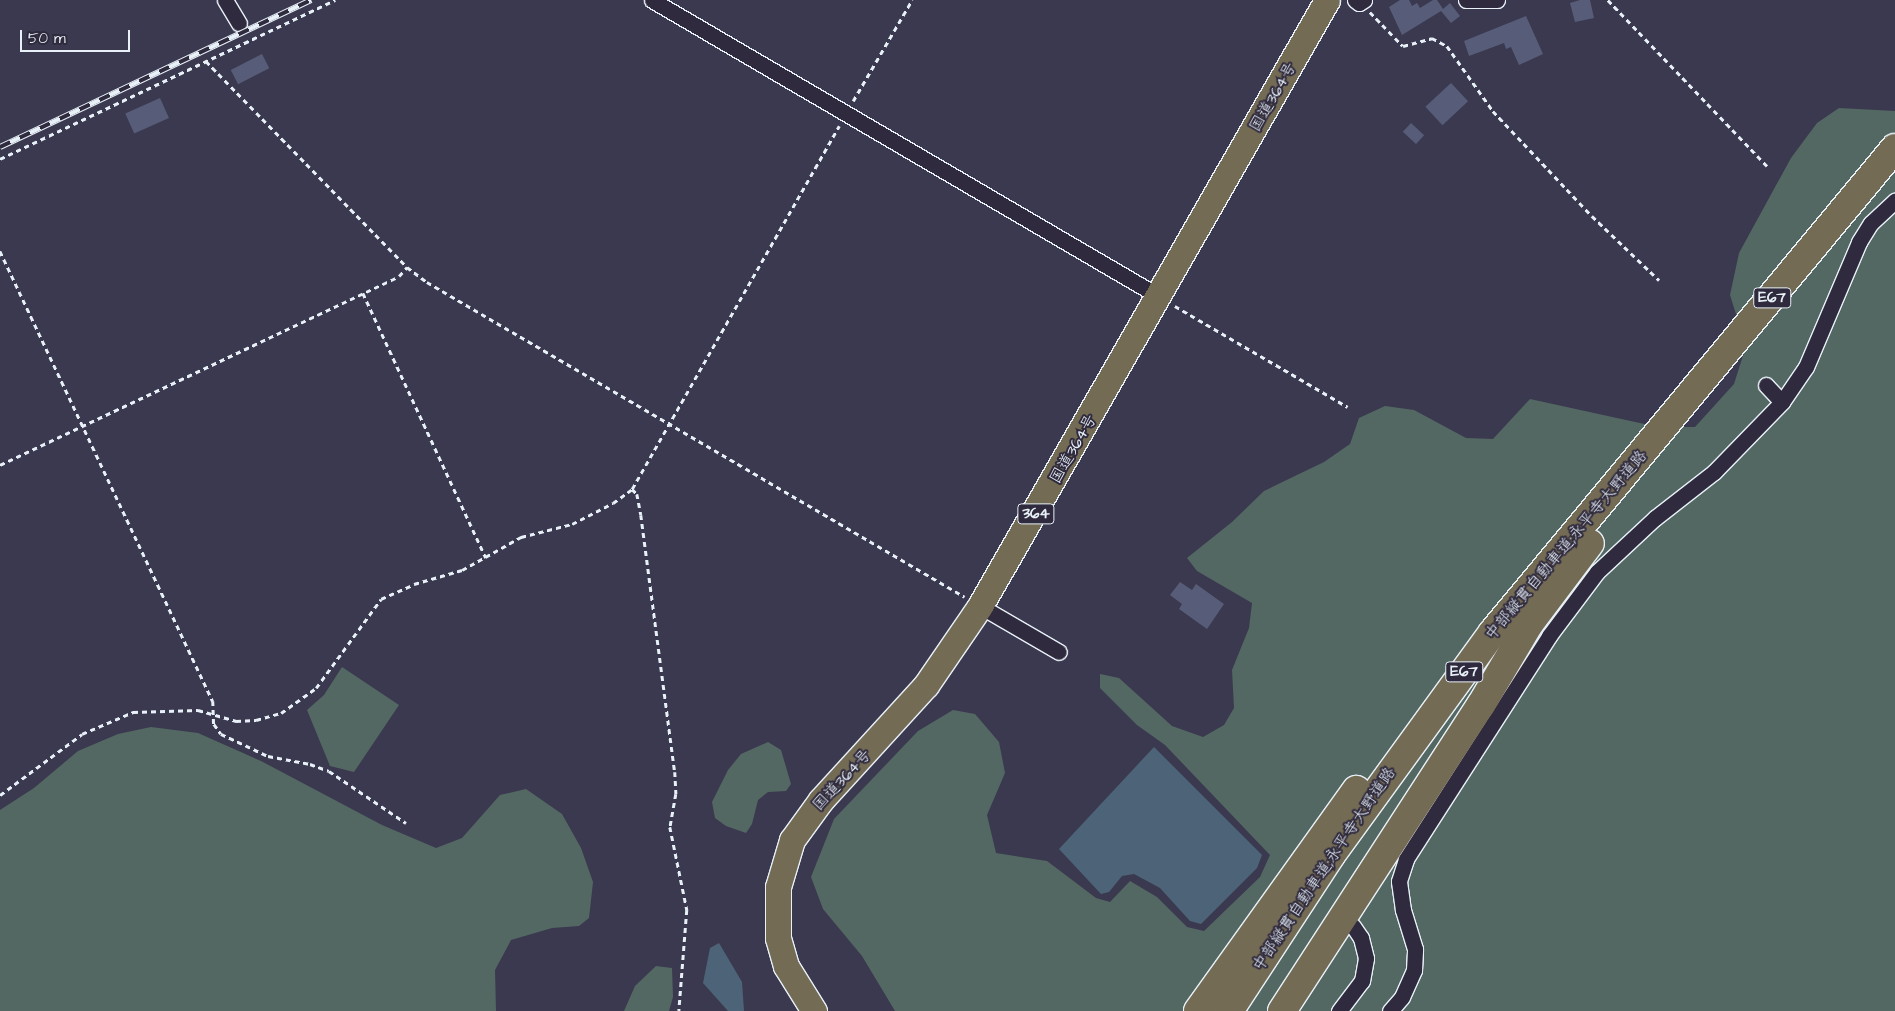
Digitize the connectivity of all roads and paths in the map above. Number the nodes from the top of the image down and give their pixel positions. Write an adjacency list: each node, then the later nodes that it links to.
1 (225, 0): 10 (street)
2 (335, 0): 11 (path)
3 (652, 0): 12 (street)
4 (912, 0): 12 (path)
5 (1327, 0): 21 (highway, 国道364号 / 364)
6 (1466, 0): 7 (street)
7 (1497, 0)
8 (1608, 0): 15 (path)
9 (1359, 1): 19 (path)
10 (239, 23)
11 (206, 61): 14 (path); 18 (path)
12 (846, 114): 21 (street); 26 (path)
13 (1895, 148): 25 (highway, 中部縦貫自動車道;永平寺大野道路 / E67)
14 (0, 159)
15 (1767, 166)
16 (1895, 201): 23 (street)
17 (0, 252): 27 (path)
18 (407, 267): 20 (path); 26 (path)
19 (1659, 280)
20 (363, 293): 27 (path); 30 (path)
21 (1160, 297): 24 (path); 31 (highway, 国道364号 / 364)
22 (1766, 385): 23 (street)
23 (1782, 402): 44 (street)
24 (1348, 408)
25 (1681, 410): 36 (highway, 中部縦貫自動車道;永平寺大野道路 / E67); 42 (highway)
26 (667, 423): 29 (path); 31 (path)
27 (81, 425): 28 (path); 33 (path)
28 (0, 465)
29 (632, 488): 30 (path); 38 (path)
30 (486, 558): 33 (path)
31 (980, 606): 32 (street); 39 (highway, 国道364号 / 364)
32 (1059, 652)
33 (213, 715): 34 (path); 35 (path)
34 (0, 795)
35 (406, 823)
36 (1323, 849): 40 (highway); 41 (highway, 中部縦貫自動車道;永平寺大野道路 / E67)
37 (1353, 926): 43 (street)
38 (679, 1011)
39 (814, 1011)
40 (1198, 1011)
41 (1229, 1011)
42 (1282, 1011)
43 (1339, 1011)
44 (1390, 1011)

